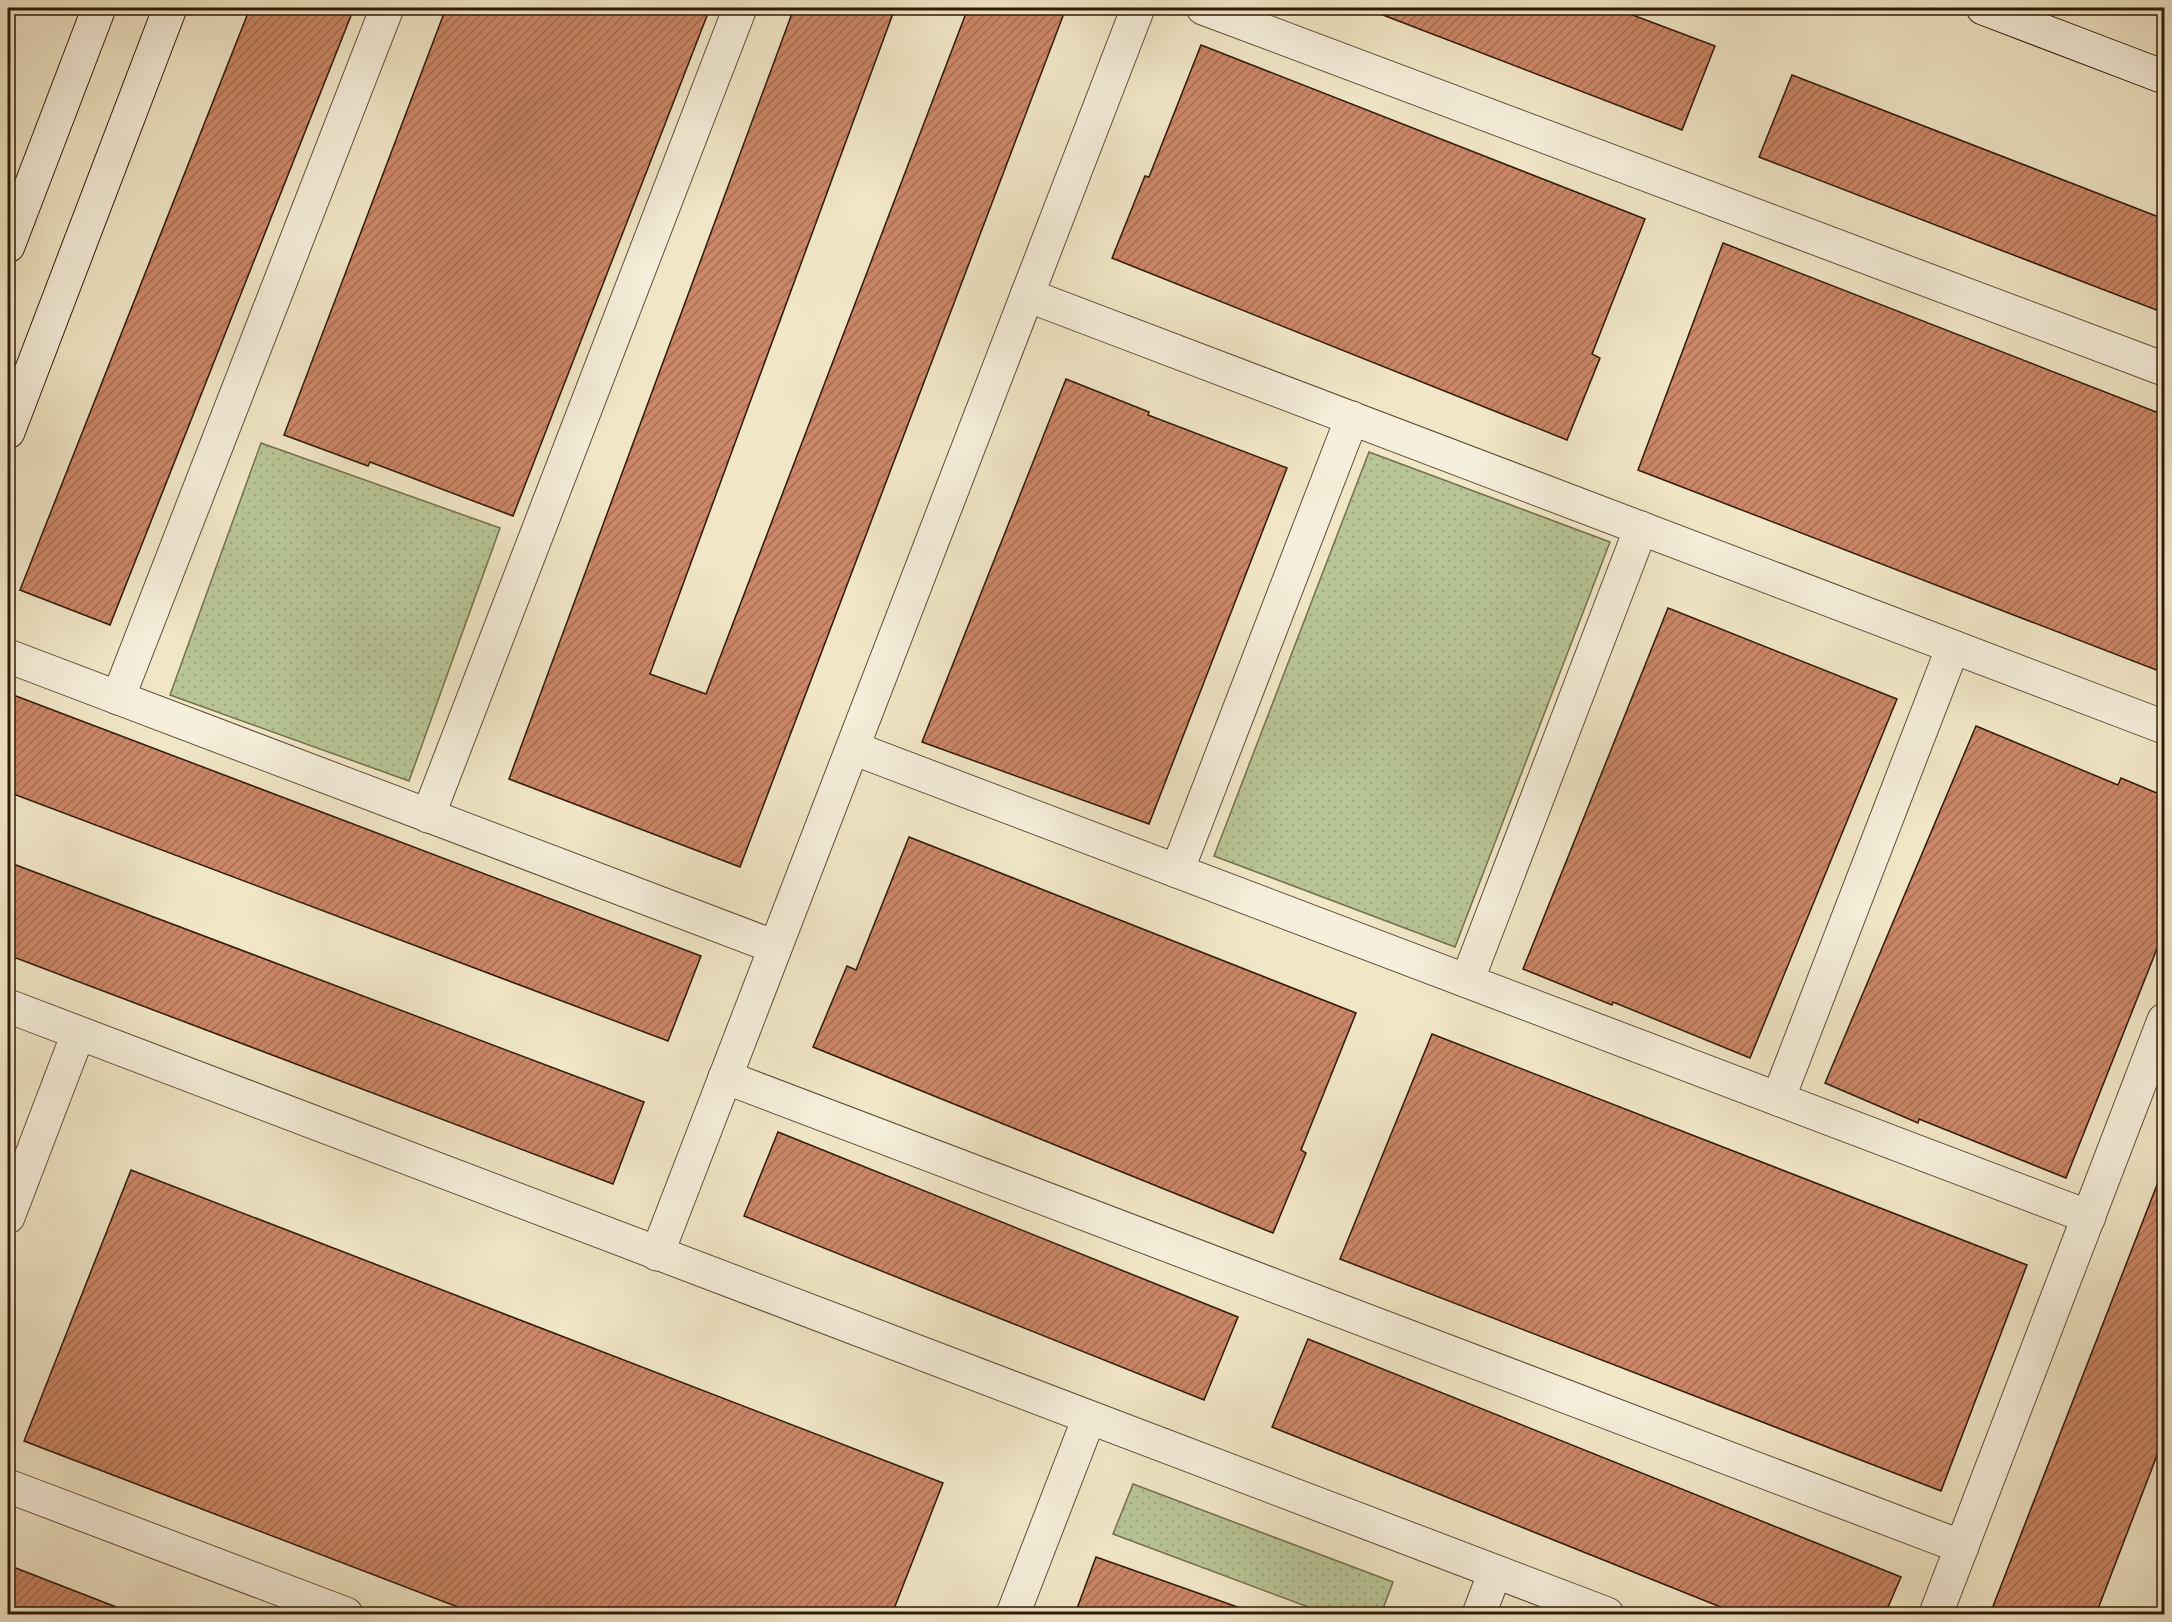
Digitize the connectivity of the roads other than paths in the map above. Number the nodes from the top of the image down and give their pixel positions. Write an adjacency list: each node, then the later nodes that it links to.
1 (99, 8): 9 (street)
2 (170, 8): 13 (street)
3 (387, 8): 17 (street)
4 (740, 8): 20 (street)
5 (1138, 8): 10 (street)
6 (1203, 8): 11 (street)
7 (1983, 8): 8 (street)
8 (2164, 77)
9 (8, 246)
10 (1027, 295): 12 (street); 19 (street)
11 (2164, 369)
12 (1352, 418): 14 (street); 21 (street)
13 (8, 432)
14 (1641, 528): 15 (street); 23 (street)
15 (1953, 647): 18 (street); 28 (street)
16 (8, 656): 17 (street)
17 (118, 698): 20 (street)
18 (2164, 727)
19 (853, 748): 21 (street); 22 (street)
20 (428, 816): 22 (street)
21 (1177, 871): 23 (street)
22 (775, 947): 27 (street)
23 (1467, 981): 28 (street)
24 (8, 1006): 26 (street)
25 (2164, 1020): 30 (street)
26 (78, 1034): 29 (street); 31 (street)
27 (725, 1077): 31 (street); 34 (street)
28 (1778, 1099): 30 (street)
29 (8, 1216)
30 (2088, 1217): 34 (street)
31 (657, 1254): 32 (street)
32 (1089, 1418): 35 (street); 38 (street)
33 (8, 1486): 37 (street)
34 (1962, 1547): 36 (street)
35 (1495, 1572): 39 (street); 40 (street)
36 (1937, 1611)
37 (346, 1614)
38 (1013, 1614)
39 (1479, 1614)
40 (1607, 1614)

